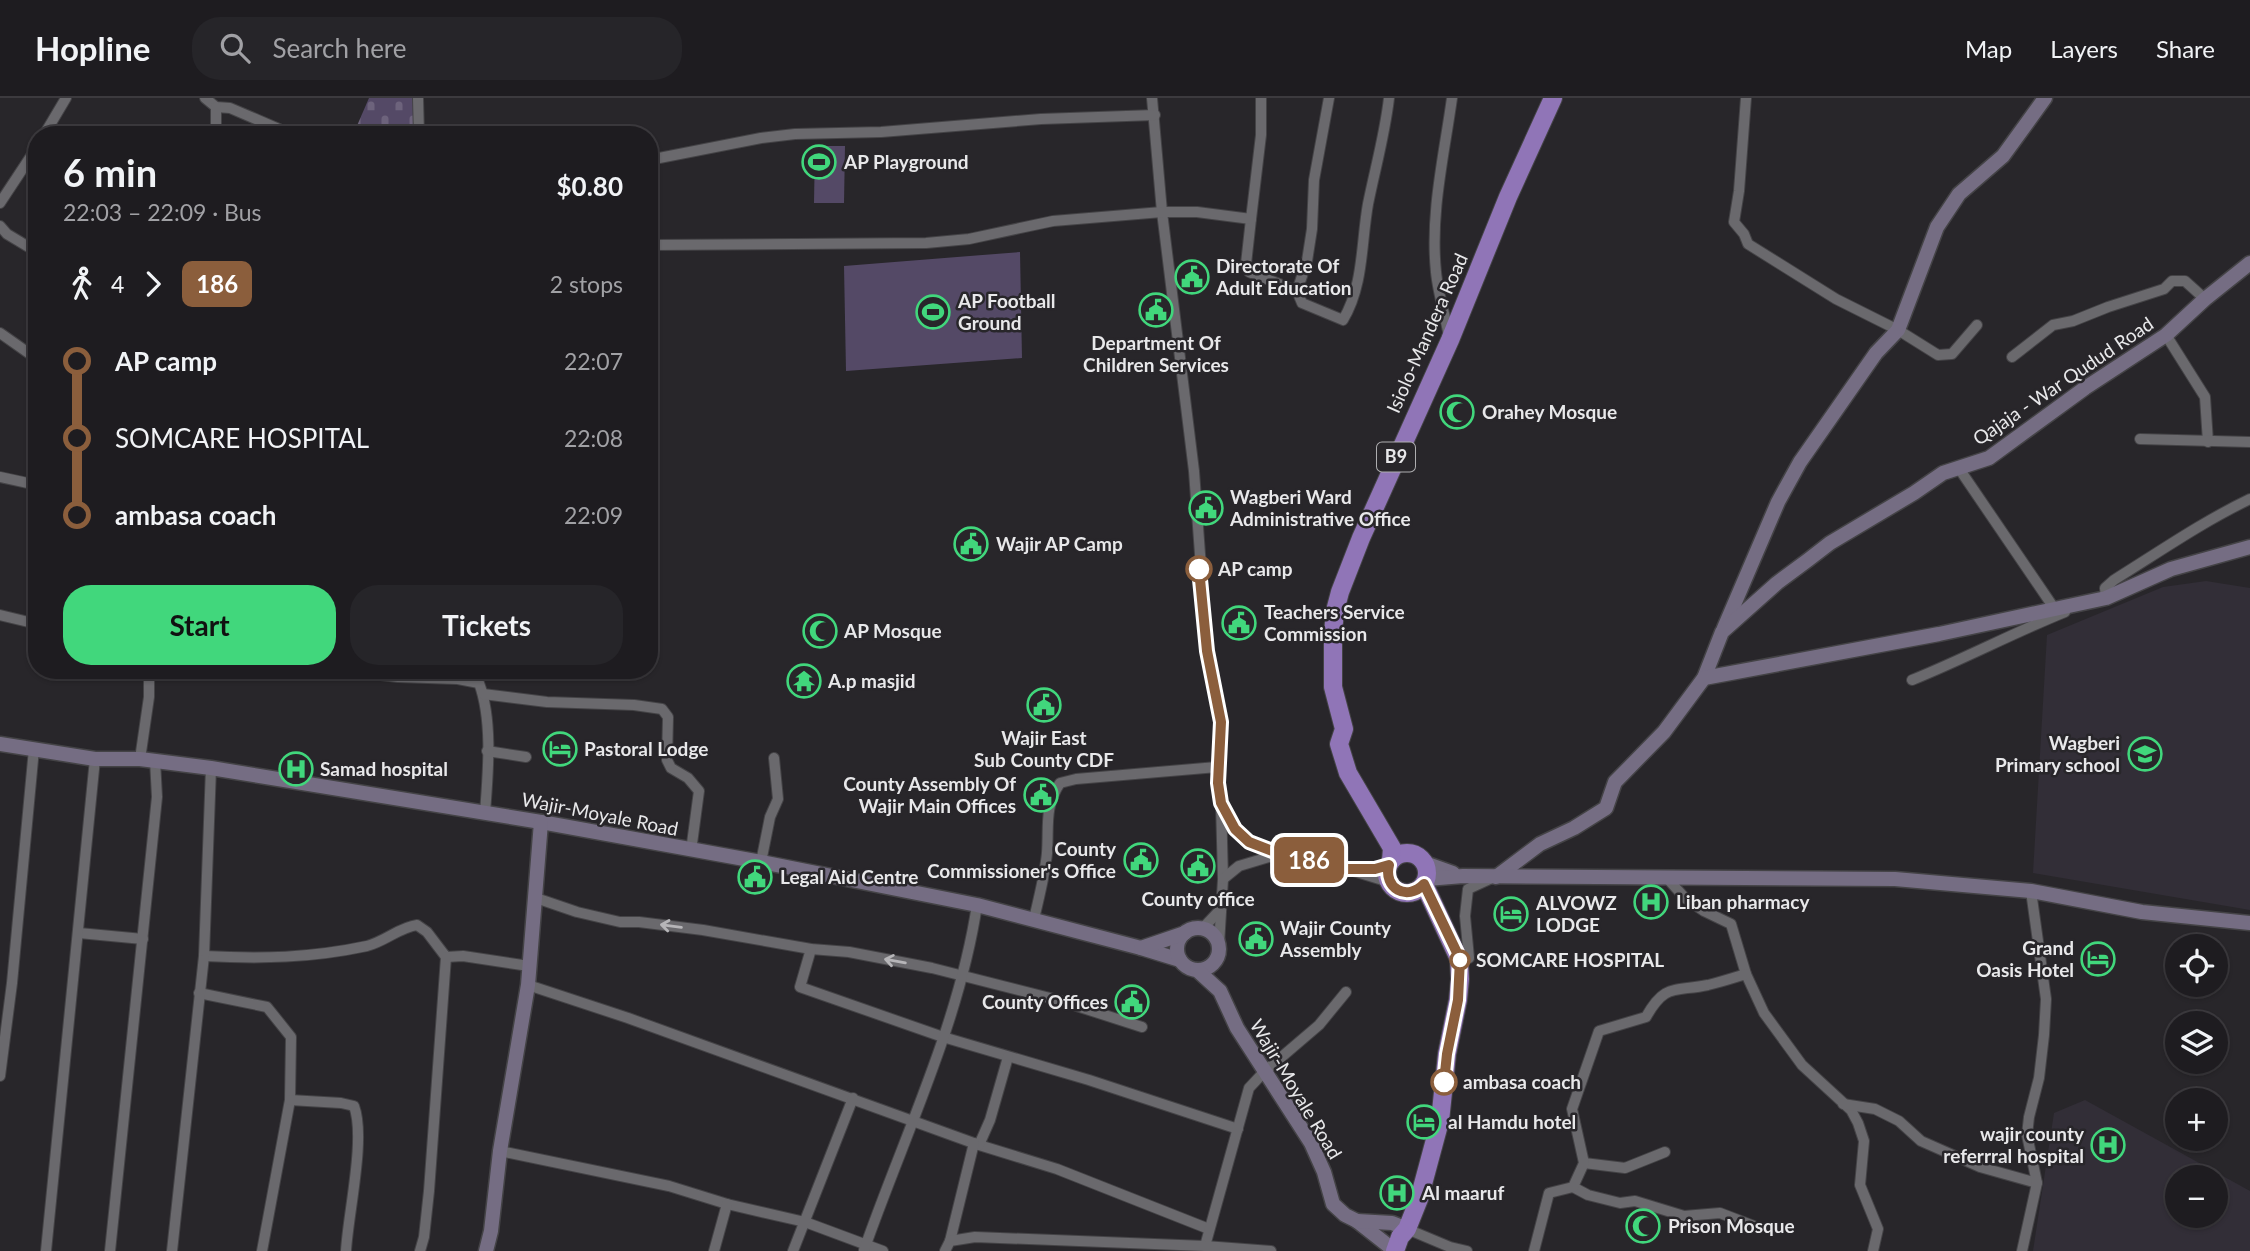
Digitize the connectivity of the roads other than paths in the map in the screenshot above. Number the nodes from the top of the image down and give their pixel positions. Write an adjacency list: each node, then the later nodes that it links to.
1 (66, 98): 14 (street)
2 (207, 98): 12 (street)
3 (418, 98): 17 (street)
4 (1152, 98): 13 (street)
5 (1261, 98): 22 (street)
6 (1329, 98): 27 (street)
7 (1389, 98): 27 (street)
8 (1452, 98): 33 (street)
9 (1553, 98): 33 (highway, Isiolo-Mandera Road / B9)
10 (1746, 98): 30 (street)
11 (2045, 98): 30 (street)
12 (216, 107): 15 (street); 16 (street)
13 (1155, 115): 18 (street); 21 (street)
14 (49, 126)
15 (216, 126)
16 (272, 126)
17 (419, 126)
18 (658, 158)
19 (28, 162): 20 (street)
20 (0, 203)
21 (1162, 212): 22 (street); 24 (street); 61 (street)
22 (1251, 219): 27 (street)
23 (0, 226): 25 (street)
24 (658, 245)
25 (28, 247)
26 (2250, 263): 28 (street, Qajaja - War Qudud Road)
27 (1297, 291)
28 (2205, 299): 32 (street, Qajaja - War Qudud Road); 35 (street)
29 (1977, 325): 30 (street)
30 (1898, 330): 48 (street)
31 (0, 333): 34 (street)
32 (2166, 335): 37 (street); 39 (street, Qajaja - War Qudud Road)
33 (1450, 340): 66 (highway, Isiolo-Mandera Road / B9)
34 (28, 353)
35 (2012, 356)
36 (2140, 439): 37 (street)
37 (2208, 442): 38 (street)
38 (2250, 442)
39 (1958, 467): 45 (street); 48 (street, Qajaja - War Qudud Road)
40 (0, 477): 41 (street)
41 (28, 483)
42 (2250, 499): 44 (street)
43 (2250, 547): 44 (street)
44 (2104, 598): 45 (street); 52 (street)
45 (2053, 608): 49 (street)
46 (0, 615): 47 (street)
47 (28, 622)
48 (1722, 632): 49 (street, Qajaja - War Qudud Road)
49 (1704, 678): 74 (street, Qajaja - War Qudud Road)
50 (149, 679): 60 (street)
51 (448, 679): 53 (street)
52 (1912, 680)
53 (483, 694): 56 (street); 67 (street)
54 (0, 744): 55 (street, Wajir-Moyale Road)
55 (34, 749): 59 (street, Wajir-Moyale Road); 102 (street)
56 (487, 751): 57 (street); 64 (street)
57 (526, 757)
58 (774, 758): 69 (street)
59 (95, 759): 60 (street, Wajir-Moyale Road); 84 (street)
60 (147, 760): 62 (street, Wajir-Moyale Road); 86 (street)
61 (1217, 767): 63 (street); 81 (street)
62 (211, 768): 64 (street, Wajir-Moyale Road); 90 (street)
63 (1221, 803): 68 (street); 75 (street)
64 (485, 813): 65 (street, Wajir-Moyale Road)
65 (541, 822): 67 (street, Wajir-Moyale Road); 77 (street)
66 (1379, 824): 71 (highway, Isiolo-Mandera Road / B9); 72 (highway, Isiolo-Mandera Road / B9)
67 (691, 851): 69 (street, Wajir-Moyale Road)
68 (1280, 854): 70 (street); 75 (street)
69 (761, 862): 78 (street, Wajir-Moyale Road)
70 (1347, 869): 72 (street); 72 (street)
71 (1422, 870): 72 (highway); 72 (highway); 74 (street); 80 (highway, Isiolo-Mandera Road / B9)
72 (1393, 875): 80 (highway, Isiolo-Mandera Road / B9)
73 (1665, 876): 74 (street); 76 (street); 96 (street)
74 (1496, 877): 92 (street)
75 (1223, 879): 79 (street)
76 (2031, 891): 82 (street); 117 (street)
77 (536, 898): 88 (street, one-way to 77); 94 (street)
78 (977, 905): 81 (street, Wajir-Moyale Road); 97 (street)
79 (1221, 909): 83 (street); 89 (street)
80 (1438, 916): 92 (highway, Isiolo-Mandera Road / B9)
81 (1034, 919): 87 (street, Wajir-Moyale Road)
82 (2250, 923)
83 (1203, 928): 85 (street); 89 (street)
84 (79, 933): 86 (street); 128 (street)
85 (1185, 933): 87 (street); 93 (street)
86 (143, 939): 129 (street)
87 (1141, 947): 93 (street, Wajir-Moyale Road)
88 (811, 949): 97 (street, one-way to 88); 104 (street)
89 (1218, 952): 95 (street); 99 (street)
90 (204, 956): 91 (street); 101 (street)
91 (446, 957): 94 (street); 133 (street)
92 (1460, 959): 124 (highway, Isiolo-Mandera Road / B9)
93 (1180, 960): 95 (street)
94 (529, 966): 98 (street)
95 (1197, 970): 99 (street, Wajir-Moyale Road)
96 (1746, 974): 110 (street); 116 (street)
97 (962, 976): 103 (street); 104 (street)
98 (528, 985): 108 (street); 114 (street)
99 (1220, 991): 106 (street, Wajir-Moyale Road)
100 (1346, 992): 106 (street)
101 (199, 993): 109 (street); 130 (street)
102 (5, 1007): 107 (street)
103 (1142, 1027)
104 (943, 1037): 105 (street); 111 (street)
105 (1008, 1057): 112 (street); 113 (street)
106 (1264, 1072): 112 (street); 120 (street, Wajir-Moyale Road)
107 (0, 1076)
108 (853, 1098): 111 (street); 121 (street)
109 (290, 1100): 131 (street); 132 (street)
110 (1842, 1104): 117 (street); 142 (street)
111 (912, 1119): 113 (street); 127 (street)
112 (1238, 1129): 123 (street)
113 (977, 1144): 123 (street); 125 (street)
114 (500, 1151): 119 (street); 134 (street)
115 (1665, 1152): 116 (street)
116 (1584, 1163): 118 (street)
117 (2037, 1183): 143 (street)
118 (1573, 1186): 122 (street); 141 (street)
119 (727, 1204): 121 (street); 135 (street)
120 (1357, 1221): 124 (street); 139 (street, Wajir-Moyale Road)
121 (805, 1222): 127 (street); 136 (street)
122 (1754, 1226)
123 (1209, 1228): 126 (street)
124 (1407, 1230): 139 (highway, Isiolo-Mandera Road / B9); 140 (street)
125 (947, 1246): 126 (street)
126 (1205, 1246): 138 (street)
127 (865, 1248): 137 (street)
128 (47, 1251)
129 (110, 1251)
130 (172, 1251)
131 (262, 1251)
132 (346, 1251)
133 (420, 1251)
134 (486, 1251)
135 (714, 1251)
136 (793, 1251)
137 (883, 1251)
138 (1271, 1251)
139 (1395, 1251)
140 (1467, 1251)
141 (1534, 1251)
142 (1873, 1251)
143 (2022, 1251)

